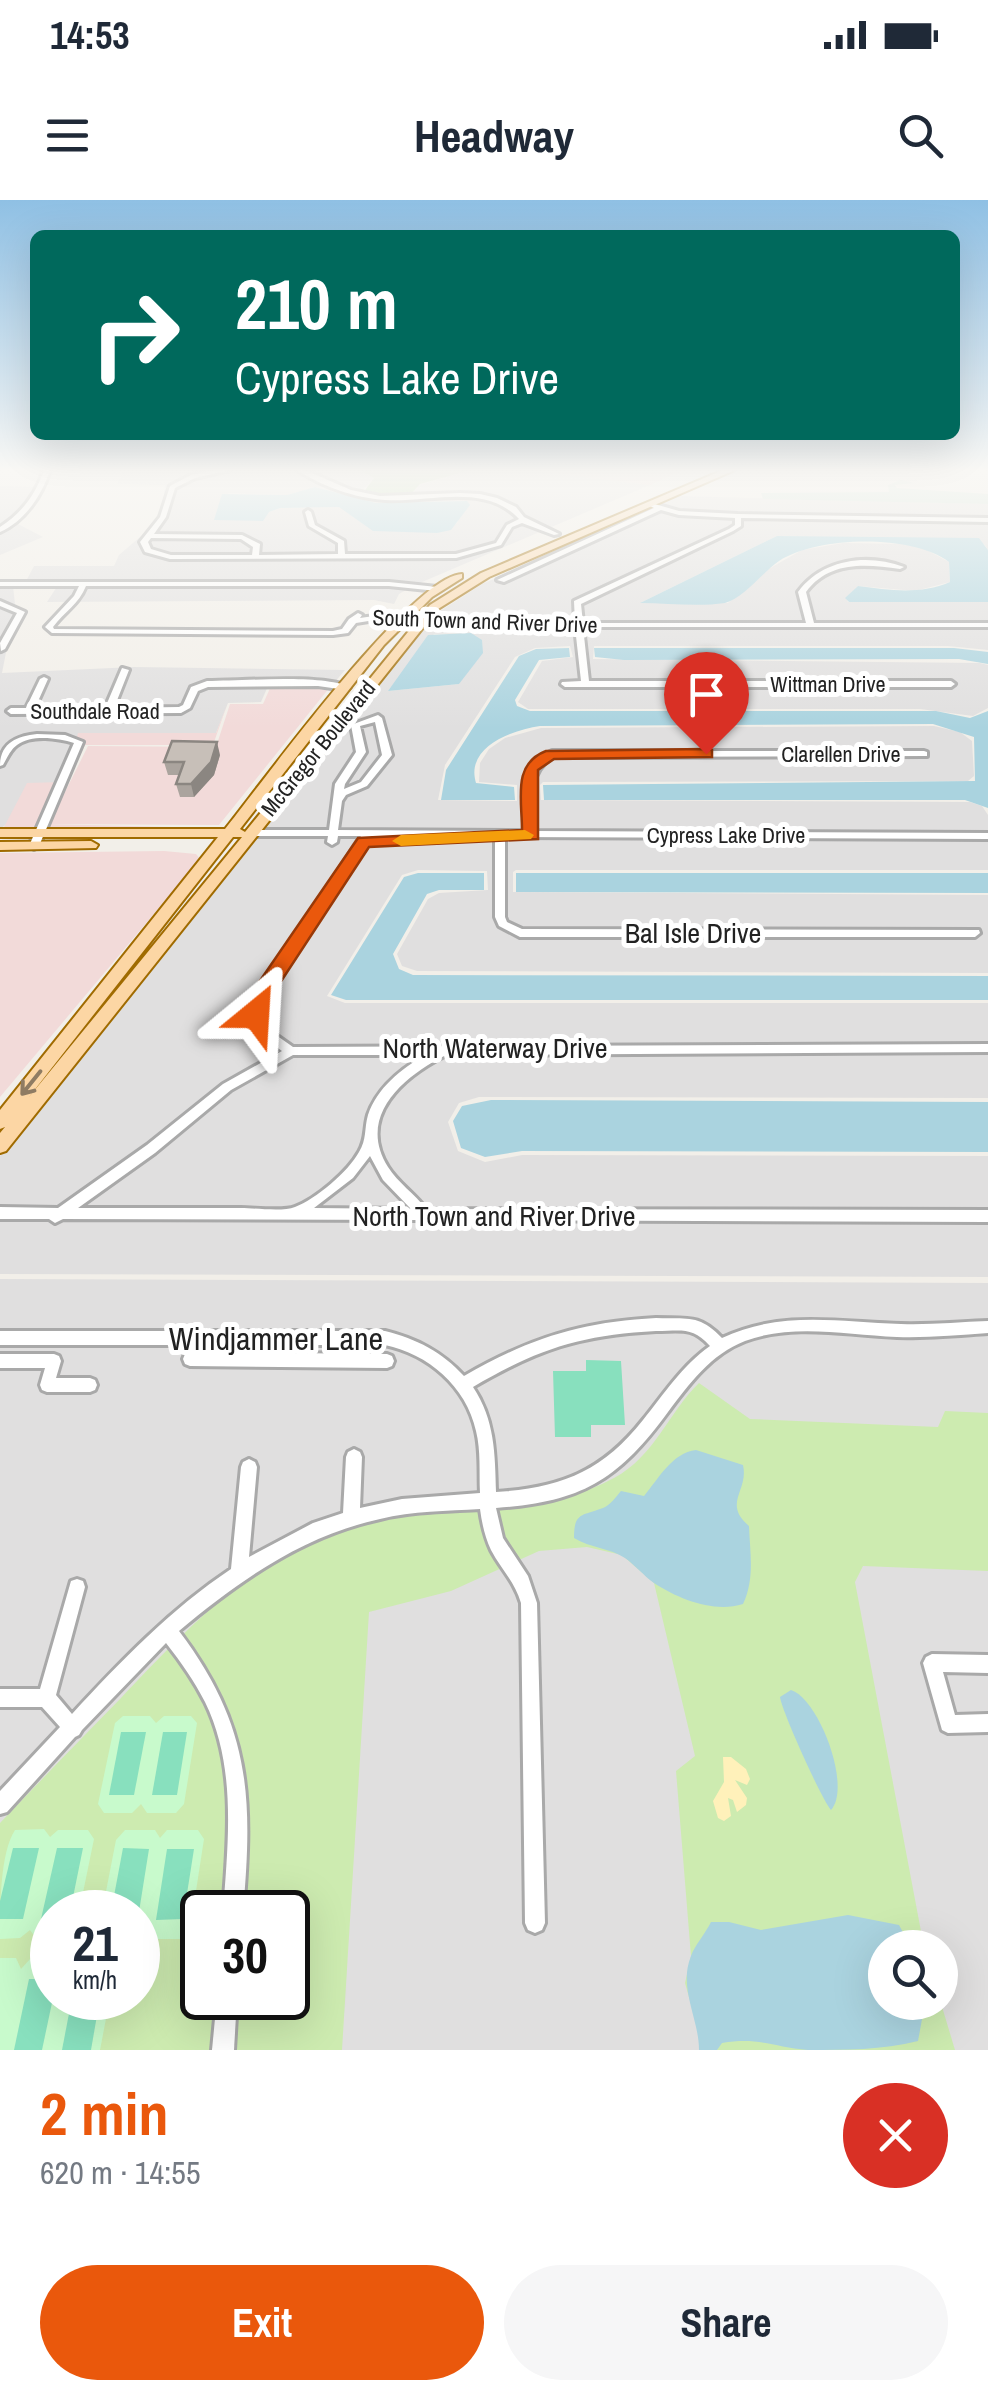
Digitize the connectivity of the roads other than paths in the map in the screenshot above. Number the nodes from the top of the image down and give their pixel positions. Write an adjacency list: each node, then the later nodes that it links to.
1 (504, 556): 10 (main road, McGregor Boulevard)
2 (527, 556): 13 (main road, McGregor Boulevard)
3 (550, 556): 6 (street)
4 (674, 556): 14 (street)
5 (900, 567): 15 (street)
6 (501, 580)
7 (0, 584): 8 (street)
8 (12, 584): 9 (street); 11 (street)
9 (83, 584): 10 (street); 12 (street, South Town and River Drive)
10 (432, 592): 12 (main road, McGregor Boulevard)
11 (0, 602): 17 (street)
12 (402, 618): 13 (street, South Town and River Drive); 23 (main road, McGregor Boulevard)
13 (419, 621): 14 (street, South Town and River Drive); 27 (main road, McGregor Boulevard)
14 (580, 624): 15 (street, South Town and River Drive); 21 (street)
15 (811, 624): 16 (street, South Town and River Drive)
16 (988, 625)
17 (1, 649)
18 (125, 670): 26 (street)
19 (44, 679): 25 (street)
20 (564, 684): 21 (street, Wittman Drive)
21 (586, 684): 22 (street, Wittman Drive)
22 (951, 684)
23 (346, 687): 26 (street, Southdale Road); 27 (main road); 37 (main road, McGregor Boulevard)
24 (10, 711): 25 (street, Southdale Road)
25 (29, 711): 26 (street, Southdale Road)
26 (108, 711)
27 (328, 736): 37 (main road, McGregor Boulevard)
28 (924, 754): 33 (street, Clarellen Drive)
29 (0, 763): 38 (street)
30 (340, 799): 30 (street); 35 (street)
31 (0, 833): 38 (main road, Cypress Lake Drive)
32 (500, 835): 33 (street, Cypress Lake Drive); 36 (street, Cypress Lake Drive); 40 (street, Bal Isle Drive)
33 (531, 835): 34 (street, Cypress Lake Drive)
34 (988, 836)
35 (332, 837): 36 (street, Cypress Lake Drive); 37 (street, Cypress Lake Drive)
36 (366, 837): 44 (street)
37 (236, 838): 38 (main road, Cypress Lake Drive); 46 (main road, McGregor Boulevard, one-way to 46); 48 (main road, McGregor Boulevard)
38 (37, 839): 39 (main road, Cypress Lake Drive)
39 (0, 846)
40 (976, 933)
41 (384, 1048): 42 (street, North Waterway Drive); 44 (street, North Waterway Drive); 45 (street)
42 (448, 1048): 43 (street, North Waterway Drive); 45 (street)
43 (988, 1048)
44 (291, 1051): 50 (street, North Waterway Drive)
45 (399, 1077): 47 (street)
46 (0, 1122)
47 (372, 1140): 51 (street); 52 (street)
48 (0, 1146)
49 (0, 1214): 50 (street, North Town and River Drive)
50 (55, 1216): 51 (street, North Town and River Drive)
51 (290, 1216): 52 (street, North Town and River Drive)
52 (424, 1216): 53 (street, North Town and River Drive)
53 (988, 1216)
54 (988, 1327): 58 (street)
55 (0, 1338): 56 (street, Windjammer Lane)
56 (60, 1338): 57 (street, Windjammer Lane); 63 (street)
57 (248, 1338): 60 (street); 65 (street, Windjammer Lane)
58 (720, 1347): 65 (street); 68 (street)
59 (190, 1359): 60 (street)
60 (246, 1359): 61 (street)
61 (387, 1360)
62 (0, 1361): 63 (street)
63 (54, 1361): 64 (street)
64 (90, 1385)
65 (461, 1386): 68 (street, Windjammer Lane)
66 (354, 1457): 69 (street)
67 (250, 1468): 70 (street)
68 (490, 1498): 69 (street); 80 (street, Windjammer Lane)
69 (351, 1518): 70 (street)
70 (239, 1573): 72 (street)
71 (77, 1587): 75 (street)
72 (168, 1632): 77 (street); 79 (street)
73 (988, 1664): 76 (street)
74 (0, 1698): 75 (street)
75 (46, 1698): 77 (street)
76 (988, 1724)
77 (72, 1730): 78 (street)
78 (0, 1805)
79 (234, 1890)
80 (535, 1923)
81 (225, 2020): 82 (street)
82 (223, 2050)

